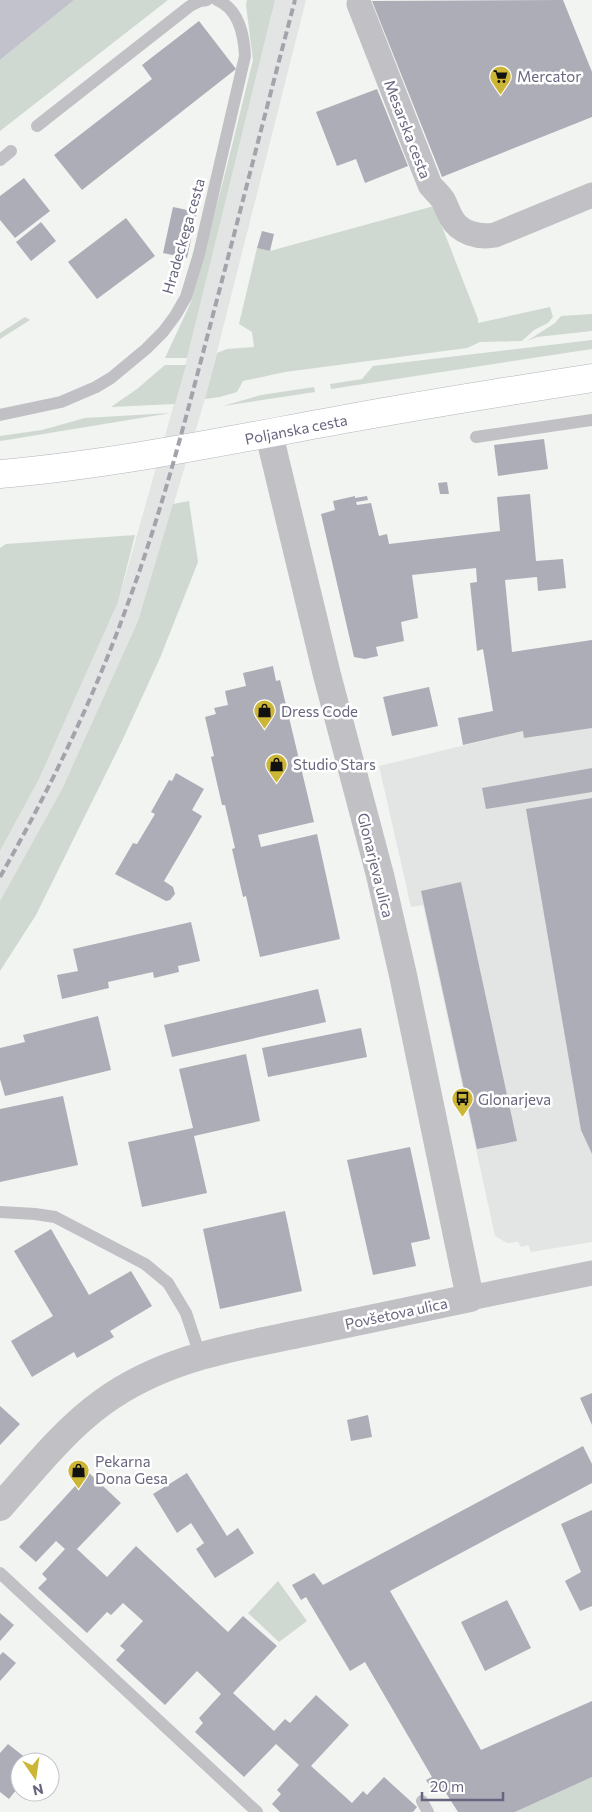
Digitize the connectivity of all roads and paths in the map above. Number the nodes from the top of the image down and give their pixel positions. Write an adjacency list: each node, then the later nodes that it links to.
1 (207, 0): 4 (lane)
2 (217, 0): 9 (lane, Hradeckega cesta)
3 (359, 4): 7 (street, Mesarska cesta)
4 (37, 126)
5 (11, 151): 6 (lane)
6 (0, 160)
7 (592, 195)
8 (592, 378): 11 (main road, Poljanska cesta)
9 (0, 414)
10 (592, 420): 12 (lane)
11 (269, 434): 13 (main road, Poljanska cesta); 16 (street, Glonarjeva ulica)
12 (476, 437)
13 (0, 474)
14 (0, 1212): 17 (lane)
15 (592, 1273): 16 (street, Povšetova ulica)
16 (470, 1298): 17 (street, Povšetova ulica)
17 (200, 1355): 18 (street, Povšetova ulica)
18 (0, 1508)
19 (0, 1573): 20 (lane)
20 (257, 1812)

